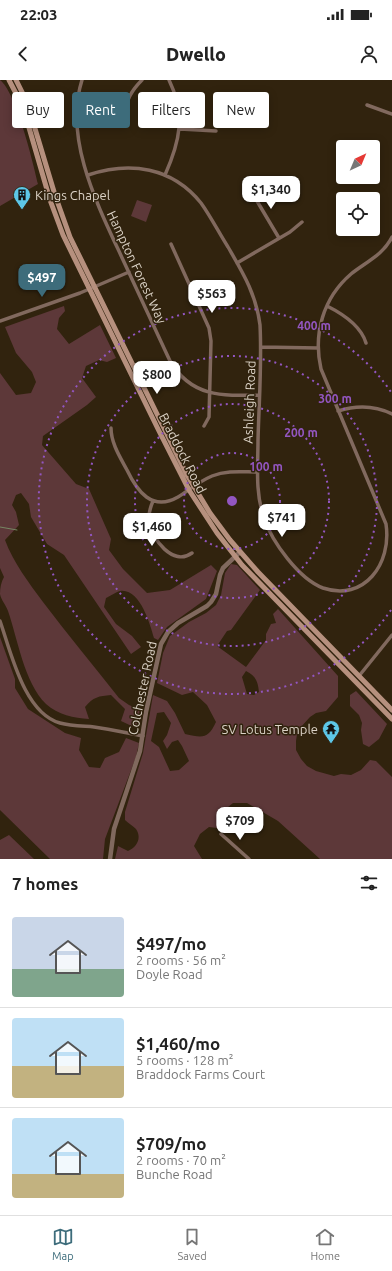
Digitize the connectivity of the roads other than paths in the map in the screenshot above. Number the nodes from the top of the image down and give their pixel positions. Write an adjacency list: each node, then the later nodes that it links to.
1 (9, 80): 21 (main road, Braddock Road)
2 (16, 80): 21 (main road, Braddock Road)
3 (82, 80): 11 (street, Hampton Forest Way)
4 (142, 80): 6 (street)
5 (169, 80): 9 (street)
6 (130, 97)
7 (367, 105): 8 (street)
8 (392, 114)
9 (180, 129): 10 (street); 12 (street)
10 (216, 132)
11 (88, 174): 12 (street, Ashleigh Road); 20 (street, Hampton Forest Way)
12 (165, 175): 19 (street, Ashleigh Road)
13 (253, 184): 16 (street)
14 (302, 222): 16 (street)
15 (392, 237): 18 (street, Ashleigh Road)
16 (279, 238): 19 (street)
17 (171, 244): 27 (street)
18 (390, 245): 22 (street, Ashleigh Road)
19 (237, 263): 25 (street, Ashleigh Road)
20 (129, 272): 21 (street); 27 (street, Hampton Forest Way)
21 (92, 288): 23 (street); 34 (main road, Braddock Road); 35 (main road, Braddock Road)
22 (327, 306): 24 (street); 26 (street, Ashleigh Road)
23 (0, 321)
24 (366, 343)
25 (261, 346): 26 (street); 28 (street, Ashleigh Road)
26 (318, 348): 29 (street, Ashleigh Road)
27 (209, 393): 28 (street, Hampton Forest Way); 31 (street)
28 (259, 395): 33 (street, Ashleigh Road)
29 (338, 411): 30 (street); 37 (street, Ashleigh Road)
30 (392, 414)
31 (204, 426)
32 (111, 428): 36 (street)
33 (257, 472): 34 (street); 37 (street, Ashleigh Road)
34 (194, 487): 35 (street); 38 (main road, Braddock Road)
35 (189, 490): 36 (street); 40 (main road, Braddock Road)
36 (153, 501): 39 (street)
37 (390, 530)
38 (240, 552): 40 (street, Colchester Road); 43 (main road, Braddock Road)
39 (192, 553)
40 (234, 556): 45 (main road, Braddock Road); 46 (street, Colchester Road)
41 (0, 621): 46 (street)
42 (392, 635): 43 (street)
43 (359, 676): 44 (main road, Braddock Road)
44 (392, 710)
45 (392, 719)
46 (143, 736): 48 (street, Colchester Road)
47 (221, 834): 49 (street)
48 (110, 859)
49 (249, 859)

